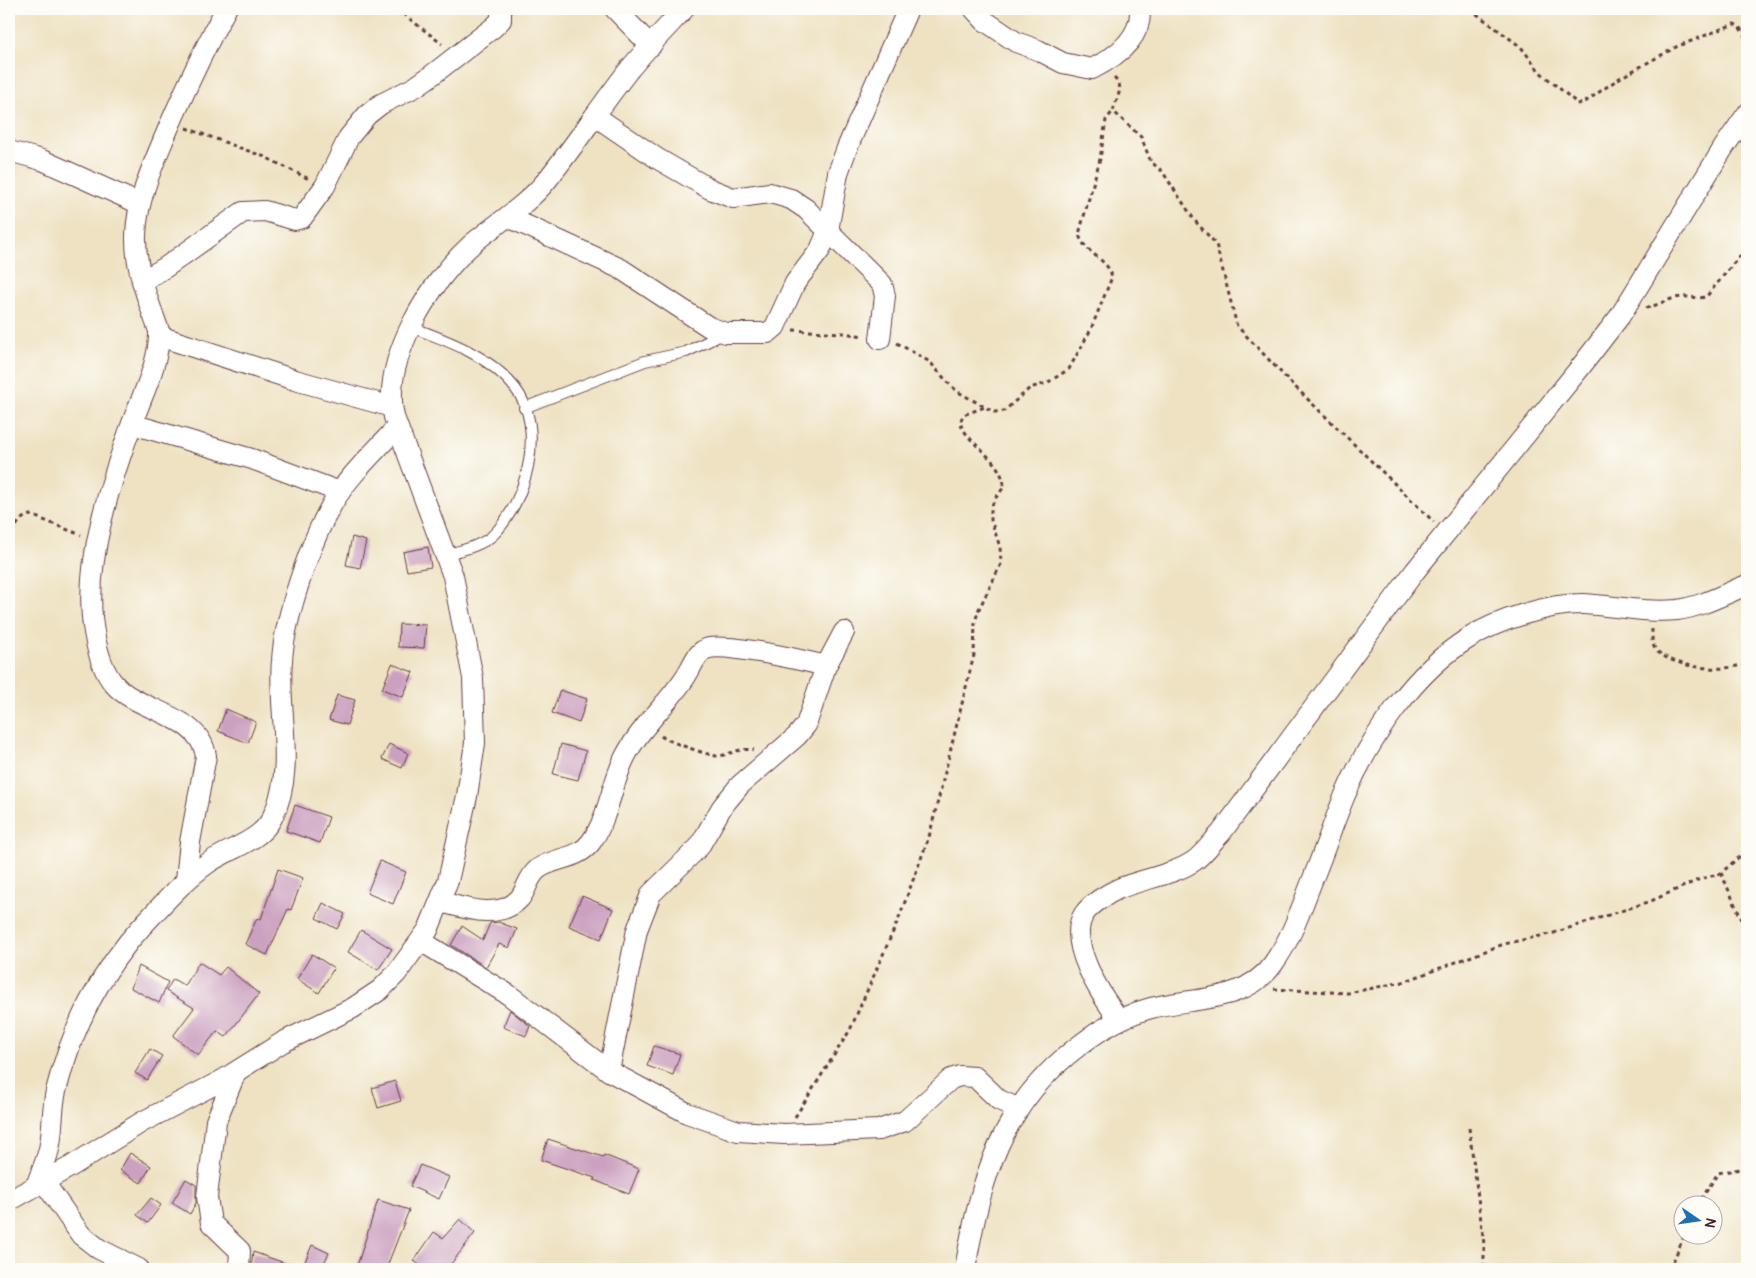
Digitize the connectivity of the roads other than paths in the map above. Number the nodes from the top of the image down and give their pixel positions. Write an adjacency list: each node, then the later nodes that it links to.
1 (226, 9): 12 (street)
2 (501, 9): 15 (street)
3 (615, 9): 8 (street)
4 (684, 9): 8 (street)
5 (908, 9): 14 (street)
6 (974, 9): 7 (street)
7 (1140, 9)
8 (651, 46): 10 (street)
9 (1747, 114): 32 (street)
10 (595, 116): 13 (street); 14 (street)
11 (9, 151): 12 (street)
12 (140, 204): 15 (street)
13 (508, 217): 16 (street); 17 (street)
14 (828, 230): 17 (street); 19 (street)
15 (142, 281): 18 (street)
16 (412, 327): 20 (street); 21 (lane)
17 (726, 333): 21 (lane)
18 (159, 336): 20 (street); 22 (street)
19 (880, 339)
20 (392, 407): 23 (street)
21 (524, 408): 25 (lane)
22 (132, 424): 24 (street); 29 (street)
23 (397, 427): 24 (street); 25 (street)
24 (340, 492): 29 (street)
25 (446, 554): 30 (street)
26 (1747, 585): 32 (street)
27 (844, 632): 28 (street)
28 (826, 666): 30 (street); 34 (street)
29 (186, 880): 36 (street)
30 (440, 902): 31 (street)
31 (421, 941): 33 (street); 34 (street)
32 (1119, 1019): 35 (street)
33 (236, 1072): 36 (street); 39 (street)
34 (609, 1072): 35 (street)
35 (1018, 1108): 40 (street)
36 (40, 1184): 37 (street); 38 (street)
37 (9, 1201)
38 (139, 1269)
39 (239, 1269)
40 (965, 1269)

